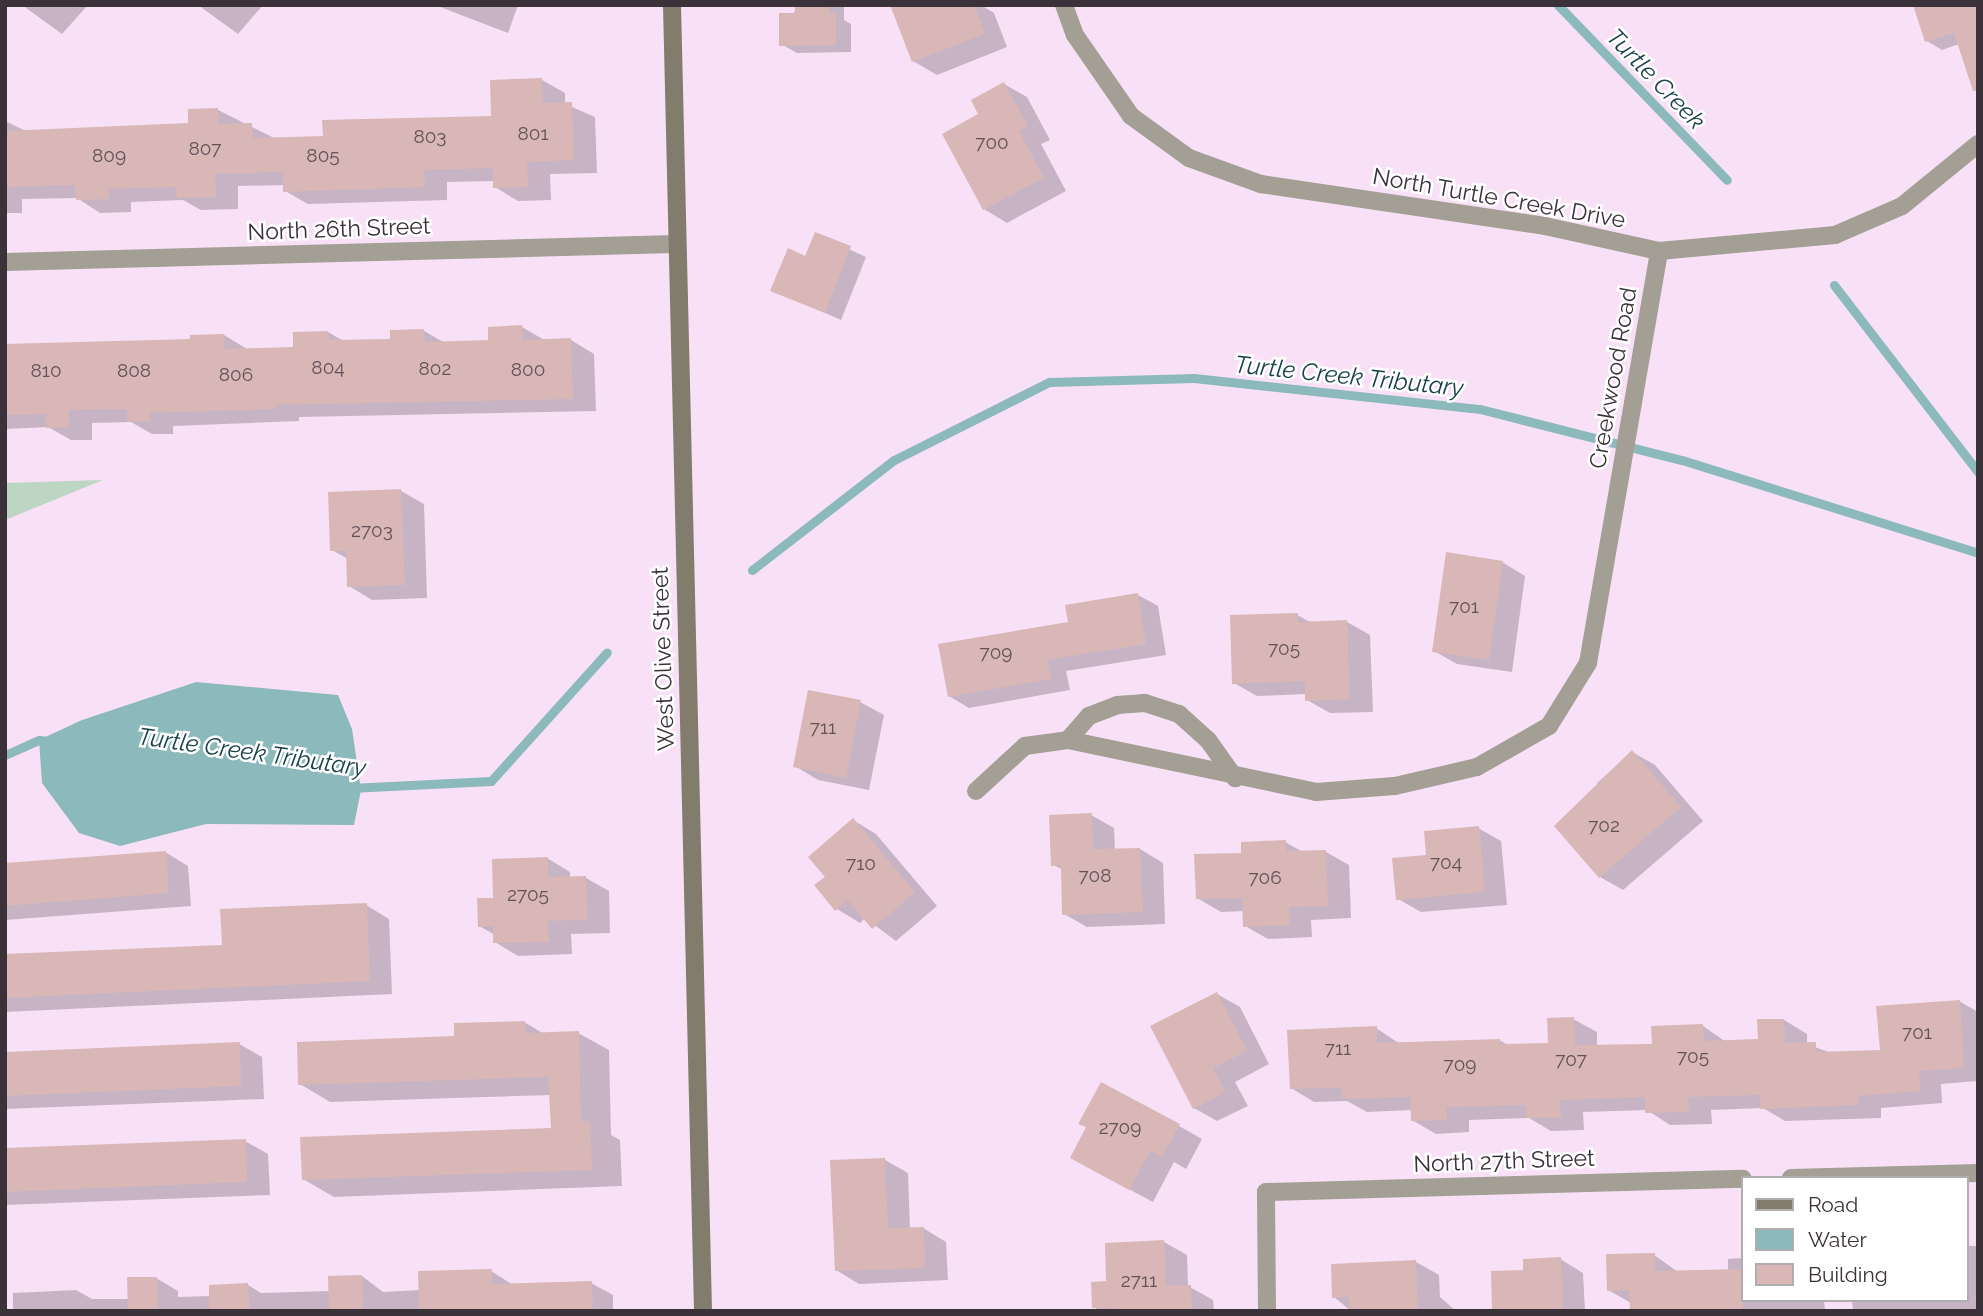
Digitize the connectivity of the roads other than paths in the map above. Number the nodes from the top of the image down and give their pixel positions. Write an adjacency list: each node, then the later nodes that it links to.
1 (672, 5): 4 (main road, West Olive Street)
2 (1064, 5): 5 (street, North Turtle Creek Drive)
3 (1978, 144): 5 (street, North Turtle Creek Drive)
4 (674, 244): 6 (street, North 26th Street); 13 (main road, West Olive Street)
5 (1659, 251): 8 (street, Creekwood Road)
6 (5, 262)
7 (1068, 740): 8 (street, Creekwood Road); 8 (street); 9 (street)
8 (1235, 778)
9 (976, 790)
10 (1978, 1173): 11 (street)
11 (1866, 1176)
12 (1742, 1179): 14 (street, North 27th Street)
13 (704, 1311)
14 (1267, 1311)

